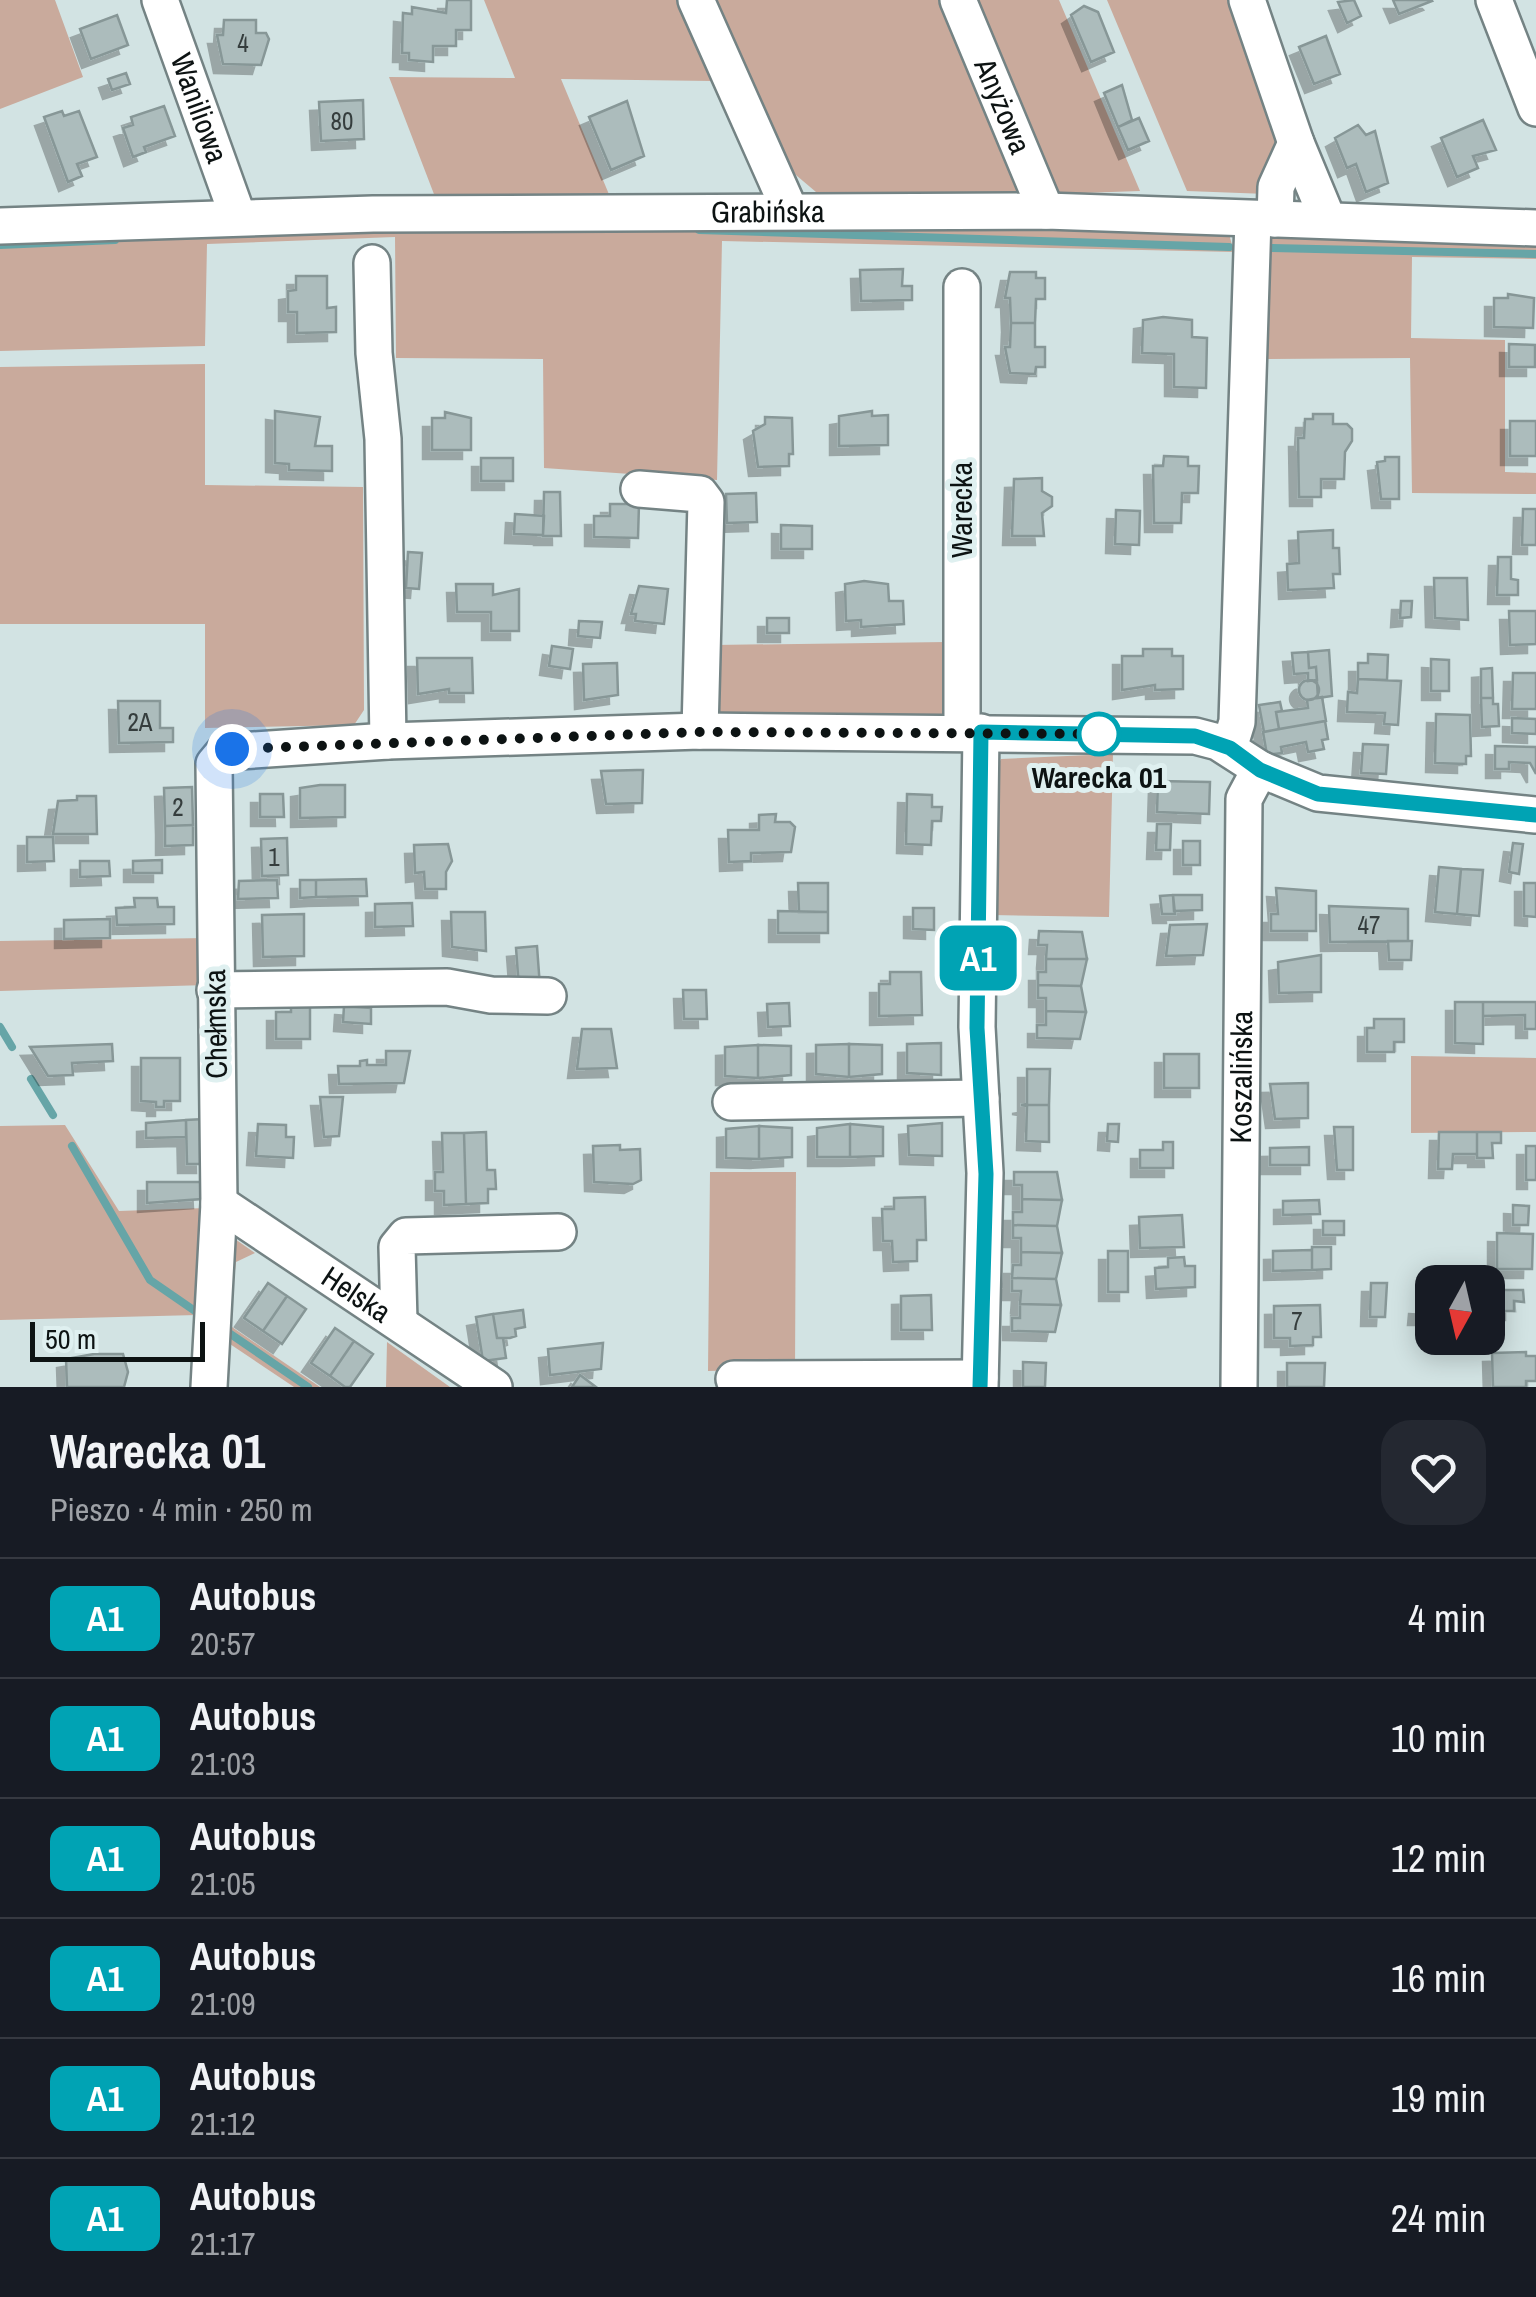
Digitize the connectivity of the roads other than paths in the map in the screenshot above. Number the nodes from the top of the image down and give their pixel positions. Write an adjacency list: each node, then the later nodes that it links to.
1 (160, 0): 10 (street, Waniliowa)
2 (696, 0): 9 (street)
3 (958, 0): 8 (street, Anyżowa)
4 (1247, 0): 7 (street)
5 (1494, 0): 6 (street)
6 (1536, 108)
7 (1296, 143): 11 (street); 12 (street)
8 (1046, 210): 9 (street, Grabińska); 11 (street, Grabińska)
9 (790, 212): 10 (street, Grabińska)
10 (238, 217): 13 (street, Grabińska)
11 (1264, 219): 12 (street, Grabińska); 21 (street)
12 (1328, 220): 14 (street, Grabińska)
13 (0, 226)
14 (1536, 228)
15 (372, 263): 20 (street)
16 (962, 288): 19 (street, Warecka)
17 (640, 489): 18 (street)
18 (700, 732): 19 (street); 20 (street)
19 (971, 732): 21 (street); 26 (street, Warecka)
20 (388, 741): 24 (street, Chełmska)
21 (1230, 748): 22 (street)
22 (1260, 770): 23 (street); 35 (street, Koszalińska)
23 (1536, 815)
24 (215, 990): 25 (street); 28 (street, Chełmska)
25 (548, 996)
26 (981, 1098): 27 (street); 32 (street, Warecka)
27 (731, 1102)
28 (219, 1203): 30 (street, Helska); 33 (street, Chełmska)
29 (558, 1232): 30 (street)
30 (399, 1321): 34 (street, Helska)
31 (734, 1379): 32 (street)
32 (980, 1383)
33 (209, 1387)
34 (494, 1387)
35 (1239, 1387)

